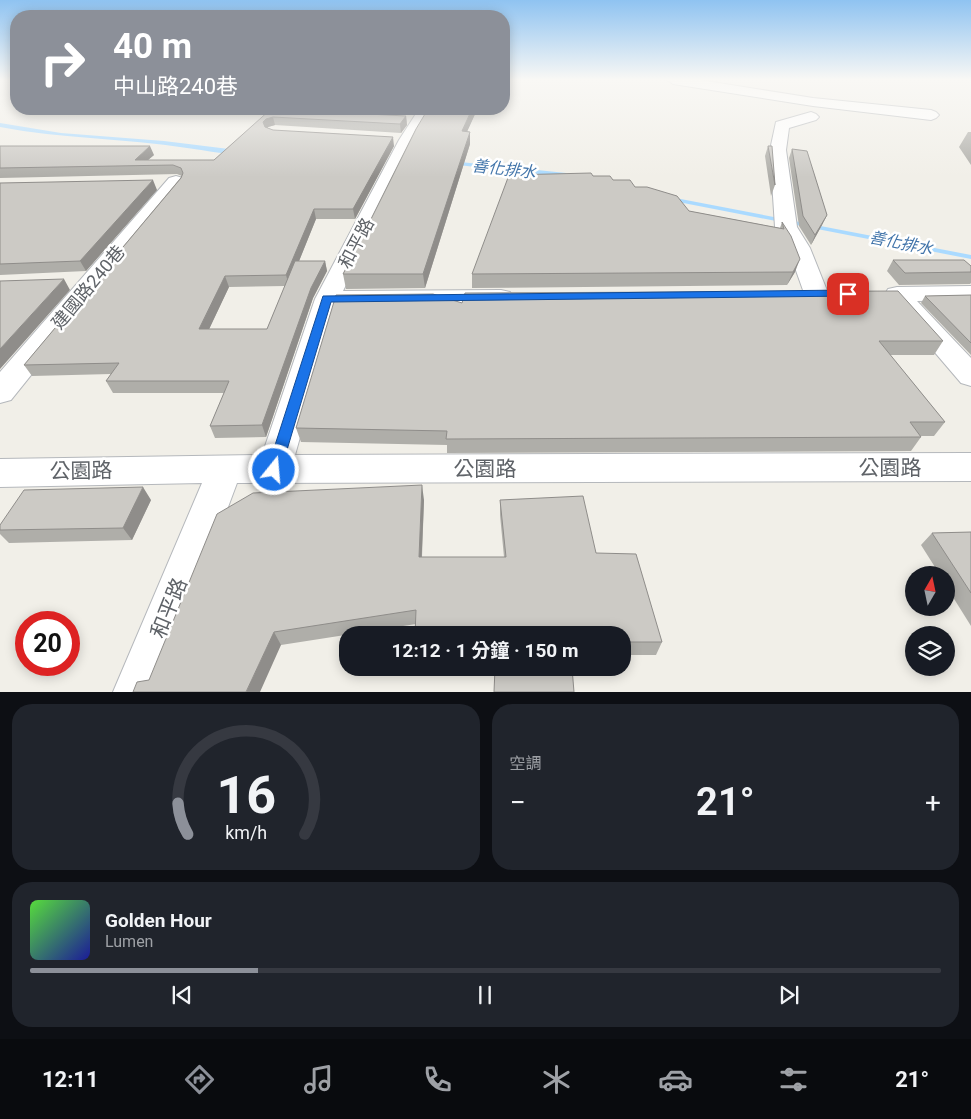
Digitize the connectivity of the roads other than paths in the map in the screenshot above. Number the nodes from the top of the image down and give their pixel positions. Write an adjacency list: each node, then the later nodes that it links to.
1 (914, 112): 2 (street)
2 (931, 114)
3 (416, 115): 6 (street)
4 (421, 115): 8 (street, 和平路)
5 (811, 117): 13 (street)
6 (400, 118)
7 (388, 139): 8 (street)
8 (407, 140): 17 (street, 和平路)
9 (166, 182): 10 (street, 建國路240巷)
10 (92, 280): 11 (street); 19 (street, 建國路240巷)
11 (65, 281)
12 (971, 293): 15 (street)
13 (815, 294)
14 (870, 294): 15 (street)
15 (897, 294): 18 (street)
16 (526, 296): 17 (street)
17 (327, 299): 22 (street, 和平路)
18 (971, 376)
19 (0, 392)
20 (971, 468): 22 (street, 公園路)
21 (225, 469): 22 (street, 公園路); 23 (street, 公園路); 24 (street, 和平路)
22 (274, 470)
23 (0, 473)
24 (136, 692)

